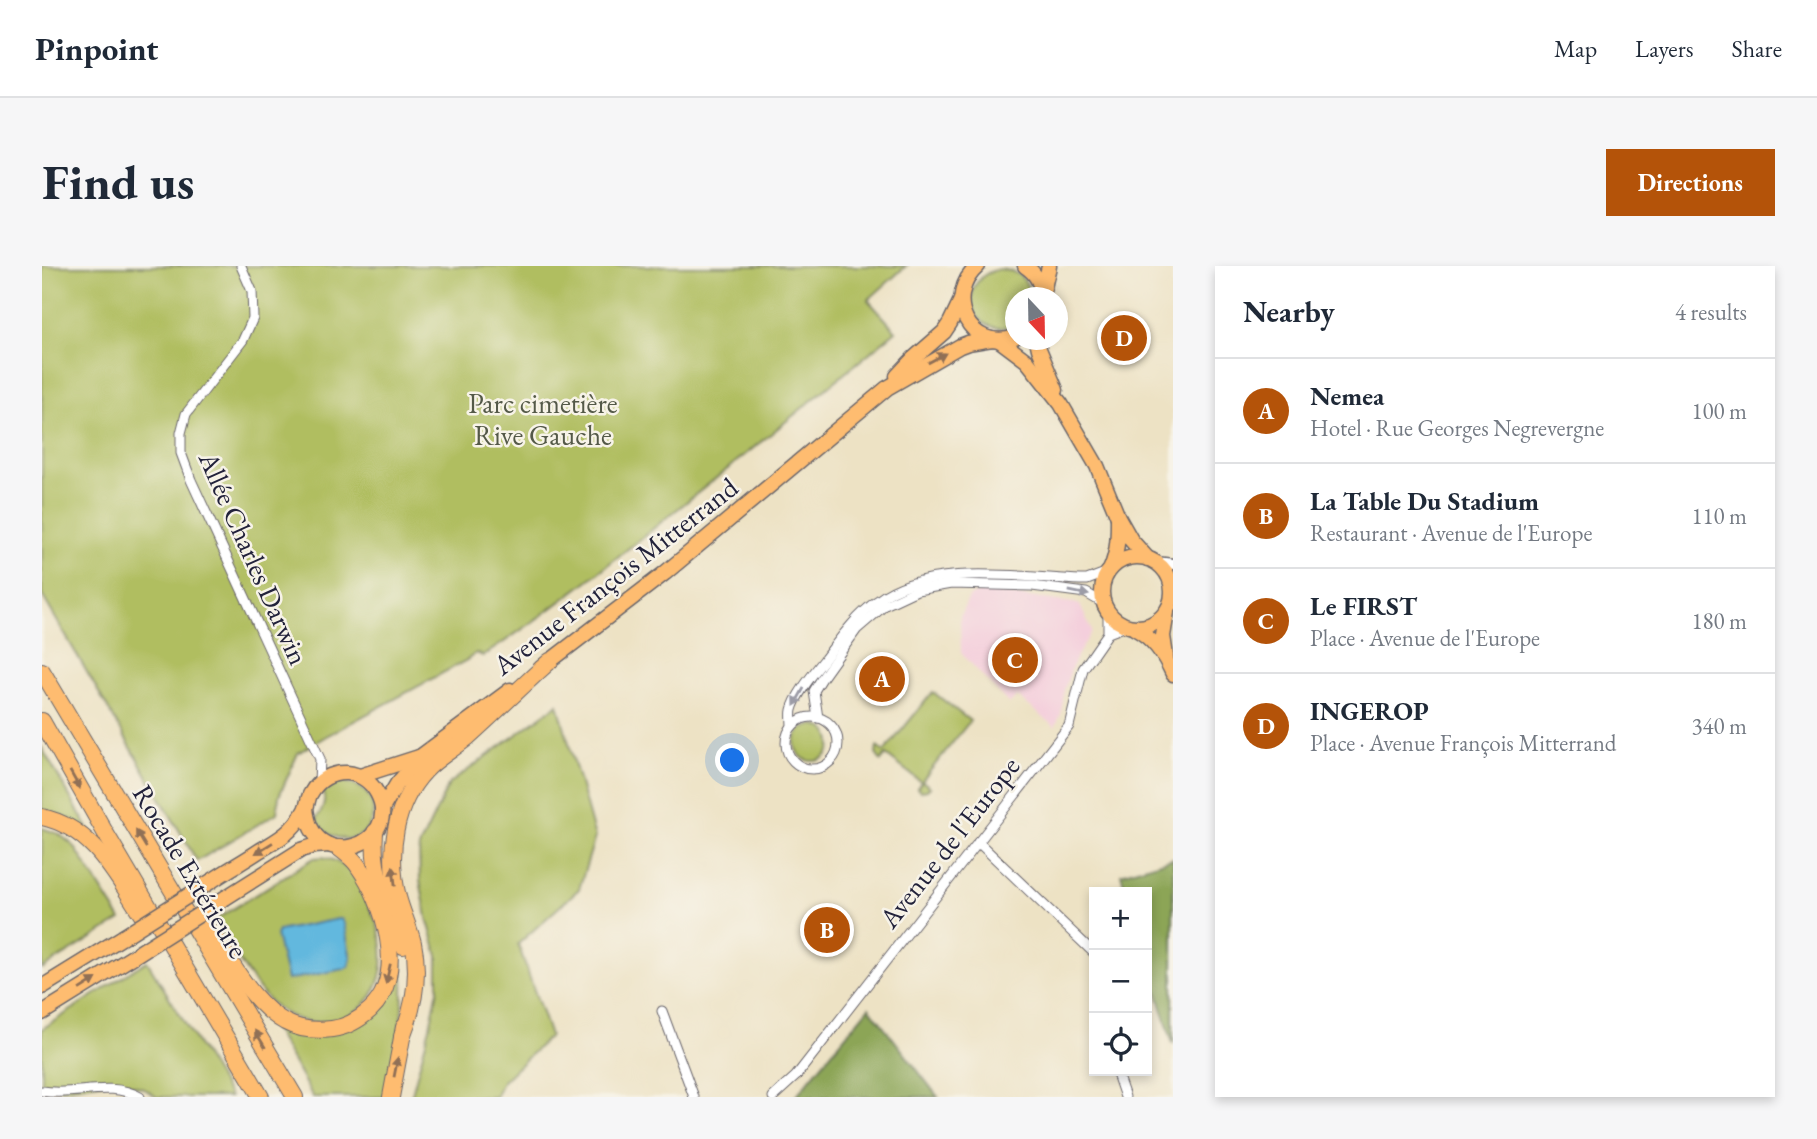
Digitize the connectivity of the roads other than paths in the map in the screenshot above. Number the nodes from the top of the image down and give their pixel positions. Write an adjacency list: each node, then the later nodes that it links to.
1 (242, 266): 30 (street, Allée Charles Darwin)
2 (978, 266): 7 (main road, Avenue François Mitterrand)
3 (1025, 266): 5 (main road)
4 (1049, 266): 6 (main road)
5 (1040, 287)
6 (1044, 287)
7 (961, 300): 9 (main road); 11 (main road, Avenue François Mitterrand)
8 (1005, 338): 9 (main road, Avenue François Mitterrand)
9 (995, 339): 11 (main road, Avenue François Mitterrand, one-way to 9); 12 (main road)
10 (1040, 350): 12 (main road)
11 (887, 388): 23 (main road, Avenue François Mitterrand)
12 (1061, 404): 13 (main road)
13 (1118, 517): 14 (main road); 16 (main road)
14 (1152, 560): 15 (street); 16 (main road); 17 (main road)
15 (1173, 564)
16 (1109, 570): 18 (main road); 28 (street, one-way to 28)
17 (1173, 595): 19 (main road)
18 (1105, 608): 20 (main road); 21 (street); 26 (street, one-way to 18)
19 (1167, 612): 20 (main road); 22 (main road)
20 (1130, 627): 21 (street); 22 (main road)
21 (1108, 633): 38 (street, Avenue de l'Europe)
22 (1166, 657): 25 (main road)
23 (550, 661): 29 (main road, Avenue François Mitterrand); 45 (highway, one-way to 23)
24 (42, 671): 40 (highway, Rocade Extérieure, one-way to 24)
25 (1173, 674)
26 (818, 718): 28 (street); 28 (street)
27 (42, 721): 46 (highway, one-way to 46)
28 (792, 726)
29 (421, 756): 32 (main road); 35 (main road, Avenue François Mitterrand)
30 (320, 759): 31 (street, Allée Charles Darwin); 33 (street, Allée Charles Darwin)
31 (339, 773): 32 (main road); 33 (main road)
32 (360, 776): 35 (main road)
33 (319, 782): 34 (main road)
34 (306, 807): 39 (main road); 42 (main road, one-way to 42, bridge)
35 (382, 809): 37 (main road, Avenue François Mitterrand)
36 (42, 817): 46 (highway)
37 (375, 832): 39 (main road); 45 (highway)
38 (978, 842): 41 (street); 54 (street, Avenue de l'Europe)
39 (334, 847): 40 (highway, one-way to 40); 44 (main road, one-way to 39, bridge)
40 (176, 898): 51 (highway, Rocade Extérieure, one-way to 40)
41 (1091, 950)
42 (42, 987)
43 (662, 1011): 53 (street)
44 (42, 1013)
45 (402, 1037): 52 (highway, one-way to 45)
46 (227, 1040): 50 (highway)
47 (1118, 1076): 55 (street)
48 (42, 1091): 49 (street)
49 (140, 1097)
50 (261, 1097)
51 (295, 1097)
52 (391, 1097)
53 (694, 1097)
54 (773, 1097)
55 (1125, 1097)

